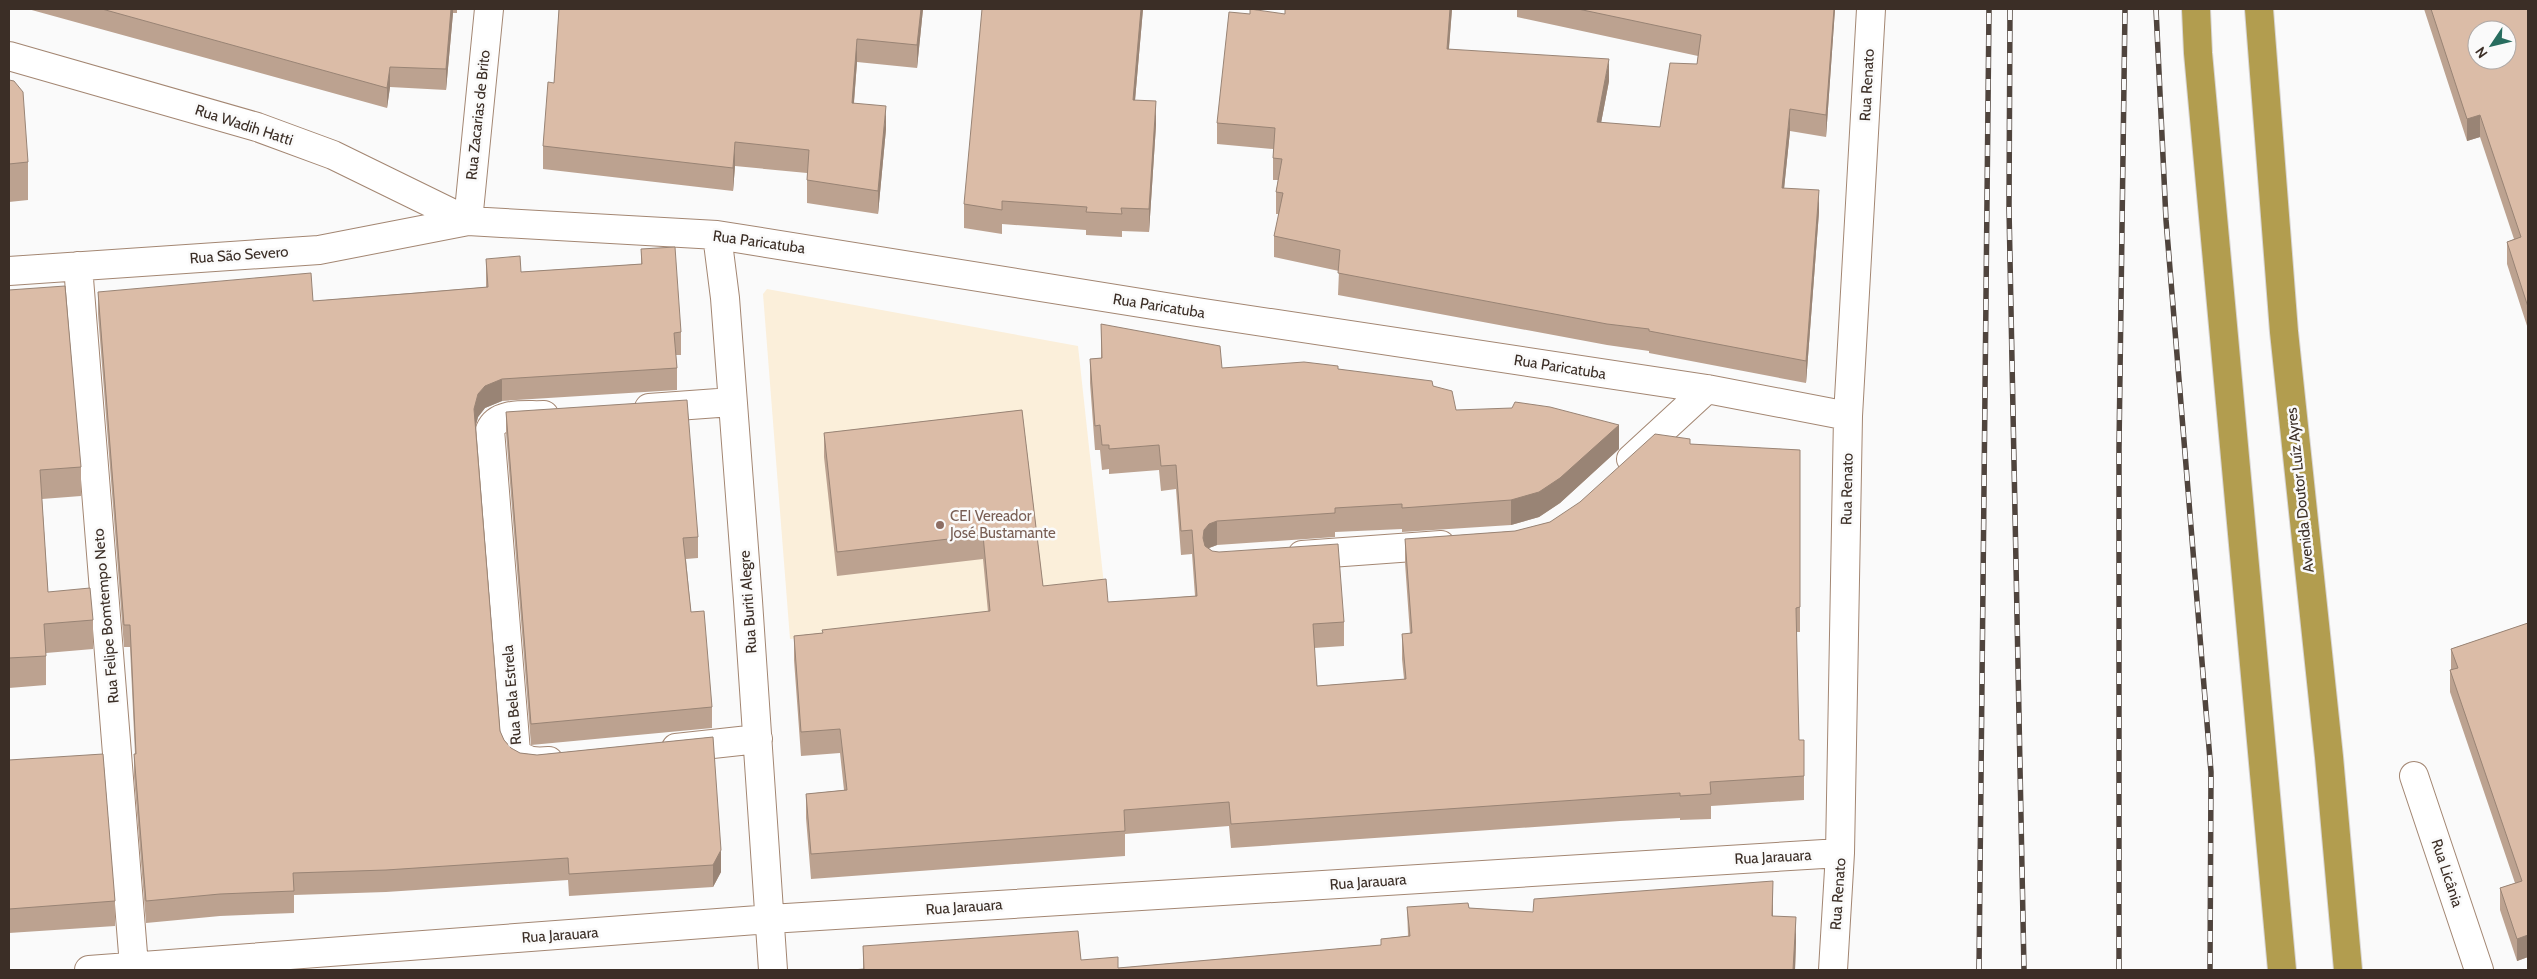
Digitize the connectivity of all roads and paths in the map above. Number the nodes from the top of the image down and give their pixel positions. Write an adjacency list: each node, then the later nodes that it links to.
1 (489, 9): 6 (street, Rua Zacarias de Brito)
2 (1871, 9): 14 (street, Rua Renato)
3 (2196, 9): 29 (highway)
4 (2259, 9): 30 (highway, Avenida Doutor Luíz Ayres)
5 (9, 56): 6 (street, Rua Wadih Hatti)
6 (468, 222): 7 (street, Rua Paricatuba); 8 (street, Rua São Severo)
7 (717, 235): 10 (street, Rua Paricatuba); 11 (street, Rua Buriti Alegre)
8 (78, 266): 9 (street, Rua São Severo); 24 (street, Rua Felipe Bomtempo Neto)
9 (9, 270)
10 (1706, 389): 14 (street, Rua Paricatuba); 15 (street)
11 (732, 402): 12 (street); 18 (street, Rua Buriti Alegre)
12 (627, 409)
13 (570, 413): 20 (street, Rua Bela Estrela)
14 (1848, 416): 22 (street, Rua Renato)
15 (1613, 475)
16 (1465, 544): 17 (street)
17 (1278, 556)
18 (758, 739): 19 (street); 23 (street, Rua Buriti Alegre)
19 (652, 750)
20 (574, 758)
21 (2414, 776): 31 (street, Rua Licânia)
22 (1840, 853): 23 (street, Rua Jarauara); 28 (street, Rua Renato)
23 (770, 919): 24 (street, Rua Jarauara); 27 (street, Rua Buriti Alegre)
24 (134, 966): 26 (street, Rua Jarauara)
25 (89, 970): 26 (street, Rua Jarauara)
26 (97, 970)
27 (773, 970)
28 (1833, 970)
29 (2282, 970)
30 (2348, 970)
31 (2479, 970)

